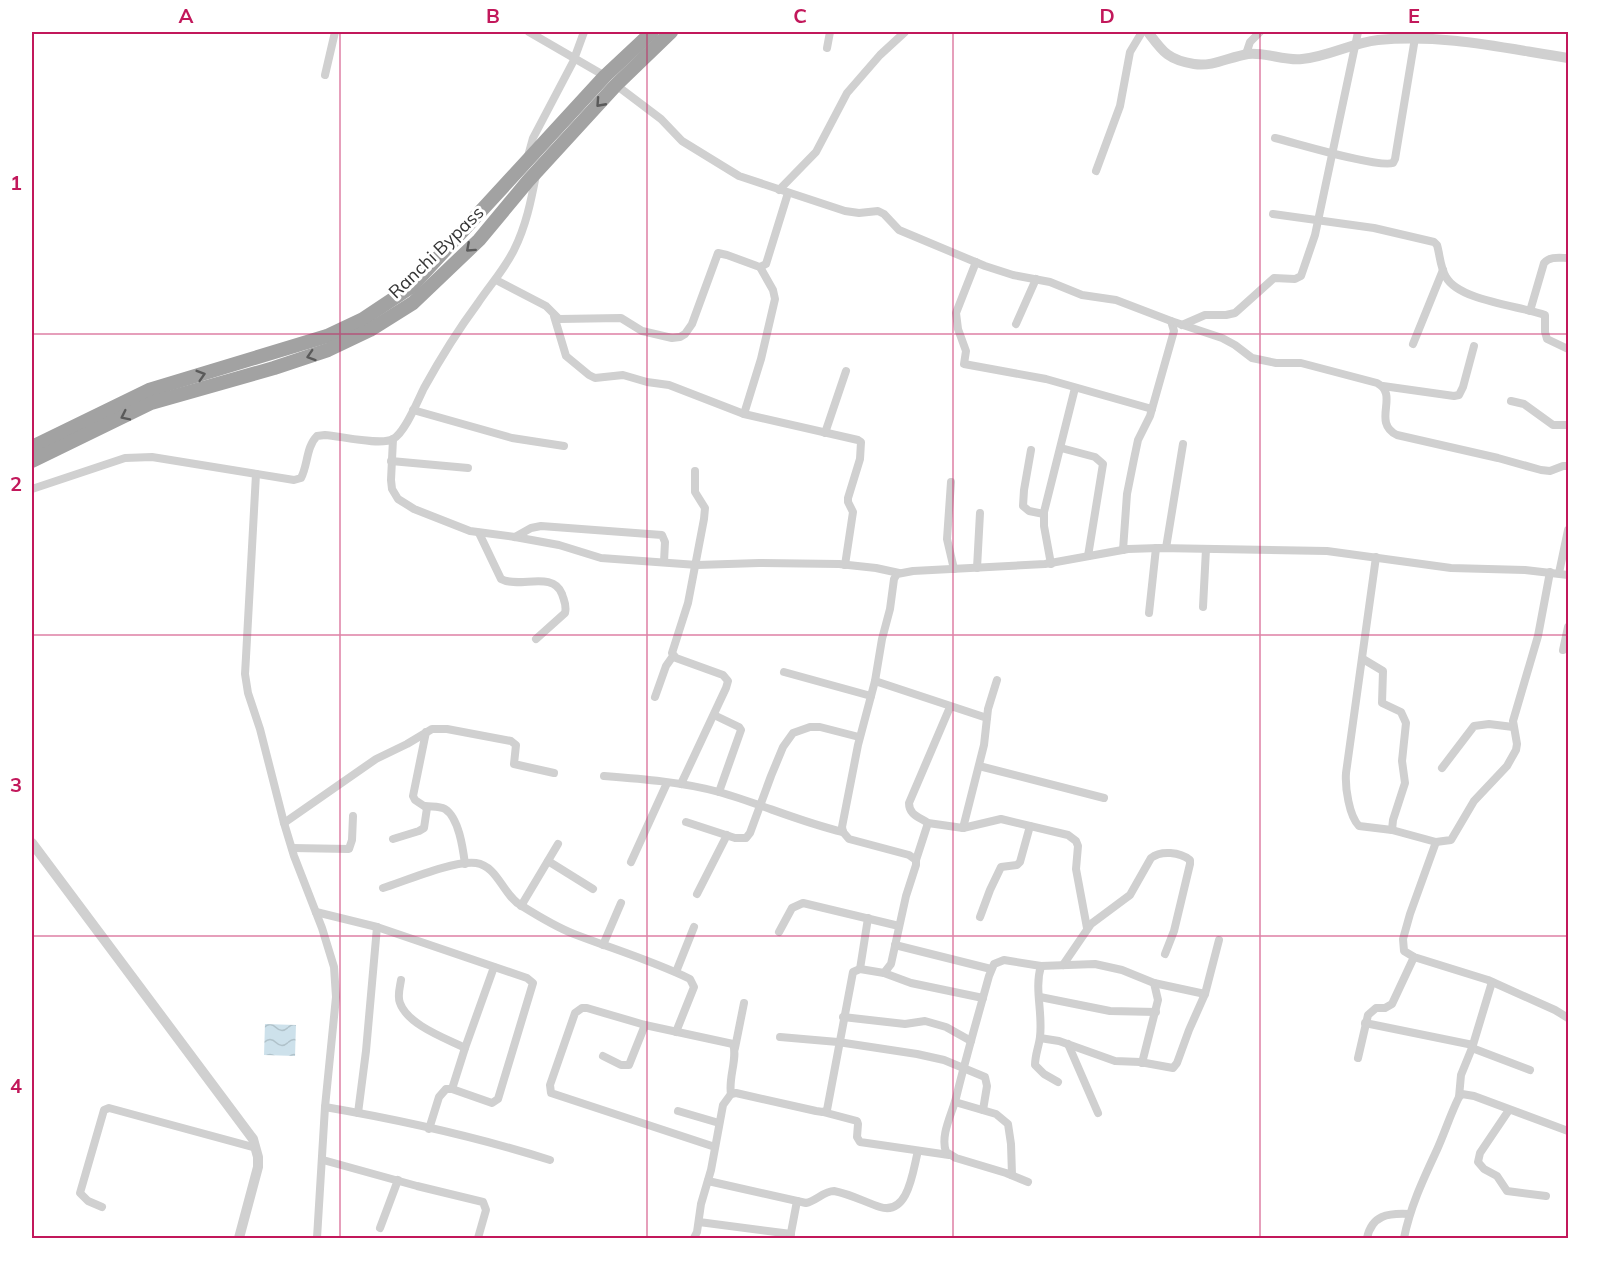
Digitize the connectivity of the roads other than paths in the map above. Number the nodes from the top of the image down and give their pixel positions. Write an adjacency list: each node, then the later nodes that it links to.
1 (335, 32): 18 (street)
2 (529, 32): 17 (street)
3 (584, 32): 17 (street)
4 (652, 32): 19 (highway, Ranchi Bypass)
5 (671, 32): 20 (highway, Ranchi Bypass)
6 (830, 32): 14 (street)
7 (905, 32): 26 (street)
8 (1142, 32): 24 (street)
9 (1148, 32): 15 (street)
10 (1260, 32): 15 (street)
11 (1358, 32): 13 (street)
12 (1415, 38): 13 (street); 16 (street); 22 (street)
13 (1355, 44): 15 (street); 22 (street)
14 (827, 48)
15 (1246, 54)
16 (1569, 58)
17 (575, 59): 19 (street); 23 (street)
18 (325, 75)
19 (605, 76): 23 (highway, Ranchi Bypass)
20 (616, 85): 25 (highway, Ranchi Bypass, one-way to 25); 26 (street)
21 (1275, 138): 22 (street)
22 (1333, 153): 29 (street)
23 (527, 160): 56 (highway, Ranchi Bypass, one-way to 23)
24 (1096, 171)
25 (537, 172): 35 (street); 59 (highway, Ranchi Bypass, one-way to 59)
26 (778, 190): 27 (street)
27 (788, 193): 31 (street); 32 (street)
28 (1273, 214): 29 (street)
29 (1319, 220): 33 (street); 40 (street)
30 (1569, 258): 36 (street)
31 (976, 262): 34 (street); 46 (street)
32 (760, 267): 37 (street); 50 (street)
33 (1443, 270): 36 (street); 41 (street)
34 (1036, 279): 38 (street); 39 (street)
35 (496, 280): 37 (street); 48 (street)
36 (1530, 311): 43 (street)
37 (554, 316): 50 (street)
38 (1171, 321): 40 (street); 49 (street)
39 (1016, 324)
40 (1182, 325): 45 (street)
41 (1413, 344)
42 (1474, 346): 45 (street)
43 (1569, 350)
44 (846, 371): 52 (street)
45 (1383, 386): 61 (street)
46 (1075, 388): 49 (street); 57 (street)
47 (1510, 401): 51 (street)
48 (413, 410): 53 (street); 55 (street)
49 (1152, 410): 75 (street)
50 (744, 414): 52 (street)
51 (1569, 424)
52 (825, 433): 81 (street)
53 (393, 439): 60 (street); 64 (street)
54 (1183, 444): 73 (street)
55 (564, 446)
56 (32, 447)
57 (1061, 448): 68 (street); 76 (street)
58 (1031, 450): 68 (street)
59 (32, 461)
60 (392, 461): 62 (street); 70 (street)
61 (1569, 466)
62 (468, 468)
63 (695, 471): 80 (street)
64 (256, 474): 66 (street); 118 (street)
65 (951, 482): 83 (street)
66 (32, 489)
67 (980, 513): 82 (street)
68 (1044, 514): 79 (street)
69 (1569, 530): 85 (street)
70 (479, 533): 71 (street); 90 (street)
71 (515, 537): 78 (street); 78 (street)
72 (1156, 548): 73 (street); 75 (street); 88 (street)
73 (1166, 548): 74 (street)
74 (1206, 549): 77 (street); 87 (street)
75 (1123, 550): 76 (street)
76 (1088, 556): 79 (street)
77 (1376, 557): 85 (street); 93 (street)
78 (664, 562): 80 (street)
79 (1051, 564): 82 (street)
80 (697, 565): 81 (street); 92 (street)
81 (845, 565): 84 (street)
82 (977, 568): 83 (street)
83 (954, 570): 84 (street)
84 (899, 573): 96 (street)
85 (1554, 573): 86 (street); 102 (street)
86 (1569, 575)
87 (1203, 607)
88 (1149, 613)
89 (1569, 627): 91 (street)
90 (536, 639)
91 (1563, 650)
92 (673, 656): 98 (street); 100 (street)
93 (1363, 659): 121 (street); 121 (street)
94 (784, 672): 97 (street)
95 (997, 680): 101 (street)
96 (875, 681): 97 (street); 99 (street)
97 (871, 696): 104 (street)
98 (655, 697)
99 (950, 706): 101 (street); 117 (street)
100 (714, 715): 110 (street); 111 (street)
101 (987, 718): 105 (street)
102 (1513, 727): 106 (street); 125 (street)
103 (426, 732): 107 (street); 113 (street); 118 (street)
104 (859, 737): 114 (street); 122 (street)
105 (979, 766): 112 (street); 120 (street)
106 (1442, 768)
107 (554, 773)
108 (604, 776): 109 (street)
109 (668, 783): 110 (street); 131 (street)
110 (681, 784): 111 (street)
111 (719, 792): 114 (street)
112 (1104, 798)
113 (425, 806): 124 (street); 132 (street)
114 (759, 806): 122 (street); 123 (street)
115 (353, 816): 128 (street)
116 (686, 822): 123 (street)
117 (928, 823): 120 (street); 129 (street)
118 (284, 824): 128 (street)
119 (1030, 826): 120 (street); 139 (street); 144 (street)
120 (963, 828)
121 (1392, 830): 125 (street)
122 (843, 832): 129 (street)
123 (727, 835): 135 (street)
124 (393, 839)
125 (1436, 842): 150 (street)
126 (32, 843): 200 (street)
127 (558, 844): 130 (street)
128 (292, 848): 138 (street)
129 (916, 860): 141 (street)
130 (548, 861): 134 (street); 137 (street)
131 (631, 862)
132 (465, 864): 133 (street); 137 (street)
133 (383, 888)
134 (593, 889)
135 (697, 894)
136 (621, 903): 147 (street)
137 (521, 906): 147 (street)
138 (316, 912): 142 (street); 189 (street)
139 (980, 917)
140 (868, 918): 141 (street); 145 (street); 154 (street)
141 (899, 926): 148 (street)
142 (377, 927): 153 (street); 194 (street)
143 (694, 927): 156 (street)
144 (1088, 928): 149 (street); 151 (street)
145 (779, 932)
146 (1219, 940): 161 (street)
147 (603, 945): 156 (street)
148 (895, 945): 155 (street); 157 (street)
149 (1165, 954)
150 (1414, 957): 159 (street); 168 (street)
151 (1063, 965): 152 (street); 160 (street)
152 (1041, 966): 155 (street); 162 (street)
153 (494, 967): 177 (street); 185 (street)
154 (860, 969): 157 (street); 166 (street)
155 (991, 969): 163 (street)
156 (676, 972): 170 (street)
157 (884, 973): 163 (street)
158 (400, 980): 177 (street)
159 (1492, 982): 167 (street); 176 (street)
160 (1154, 983): 161 (street); 165 (street)
161 (1205, 994): 181 (street)
162 (1040, 997): 165 (street); 172 (street)
163 (983, 998): 173 (street)
164 (744, 1003): 178 (street)
165 (1156, 1012): 181 (street)
166 (843, 1017): 173 (street); 174 (street)
167 (1569, 1018)
168 (1365, 1023): 176 (street); 180 (street)
169 (645, 1025): 170 (street); 179 (street); 199 (street)
170 (676, 1032): 178 (street)
171 (780, 1037): 174 (street)
172 (1040, 1038): 175 (street); 184 (street)
173 (971, 1041): 182 (street)
174 (838, 1042): 182 (street); 193 (street)
175 (1068, 1044): 181 (street); 195 (street)
176 (1473, 1046): 183 (street); 187 (street)
177 (465, 1047): 185 (street)
178 (735, 1049): 186 (street)
179 (603, 1056)
180 (1358, 1058)
181 (1142, 1063)
182 (963, 1069): 188 (street); 190 (street)
183 (1530, 1070)
184 (1058, 1082)
185 (452, 1089): 197 (street)
186 (731, 1094): 193 (street); 196 (street)
187 (1459, 1097): 191 (street); 212 (street)
188 (955, 1102): 190 (street); 202 (street)
189 (325, 1107): 194 (street); 203 (street)
190 (983, 1110): 205 (street)
191 (1509, 1110): 198 (street); 209 (street)
192 (678, 1111): 196 (street)
193 (824, 1112): 201 (street)
194 (358, 1113): 197 (street)
195 (1098, 1113)
196 (719, 1123): 199 (street)
197 (429, 1129): 204 (street)
198 (1569, 1131)
199 (715, 1147): 207 (street)
200 (256, 1148): 211 (street); 216 (street)
201 (918, 1151): 202 (street); 210 (street)
202 (949, 1155): 205 (street)
203 (323, 1160): 206 (street); 217 (street)
204 (550, 1160)
205 (1012, 1175): 208 (street)
206 (398, 1180): 214 (street); 218 (street)
207 (708, 1181): 210 (street); 213 (street)
208 (1028, 1182)
209 (1546, 1196)
210 (797, 1201): 215 (street)
211 (102, 1207)
212 (1409, 1214): 220 (street); 221 (street)
213 (699, 1222): 215 (street); 219 (street)
214 (380, 1228)
215 (790, 1236)
216 (239, 1239)
217 (317, 1239)
218 (478, 1239)
219 (694, 1239)
220 (1367, 1239)
221 (1404, 1239)

